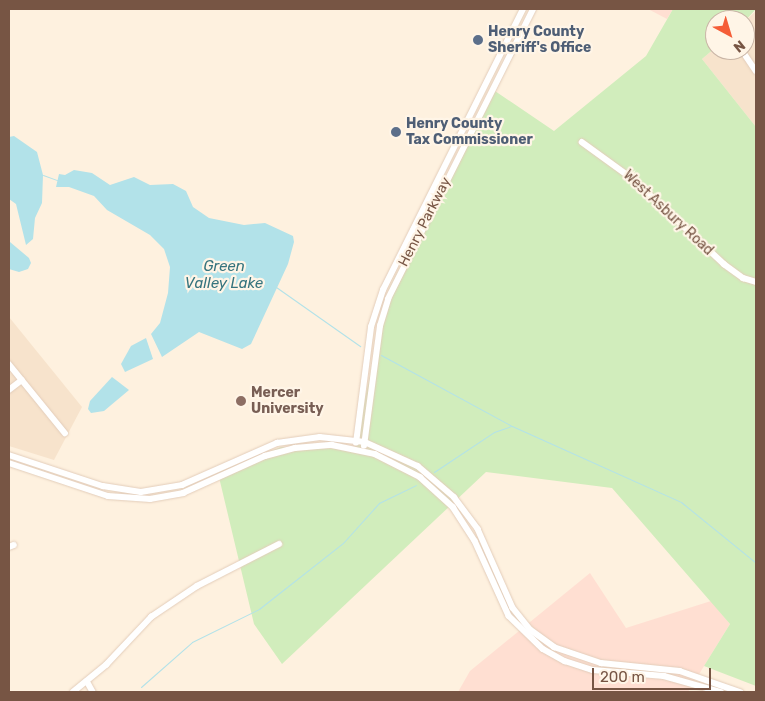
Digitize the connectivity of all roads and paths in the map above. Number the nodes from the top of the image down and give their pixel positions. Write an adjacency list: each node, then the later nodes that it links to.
1 (523, 9): 9 (street, Henry Parkway)
2 (533, 9): 10 (street, Henry Parkway)
3 (582, 142): 4 (street, West Asbury Road)
4 (756, 282)
5 (9, 364): 6 (street)
6 (22, 380): 7 (street); 8 (street)
7 (9, 390)
8 (65, 433)
9 (357, 441): 10 (street); 11 (street, Henry Parkway); 13 (street)
10 (365, 442): 12 (street, Henry Parkway); 20 (street)
11 (356, 448): 12 (street); 14 (street)
12 (363, 450): 19 (street)
13 (9, 455)
14 (9, 463)
15 (279, 544): 16 (street)
16 (87, 681): 17 (street); 18 (street)
17 (72, 692)
18 (93, 692)
19 (721, 692)
20 (740, 692)

